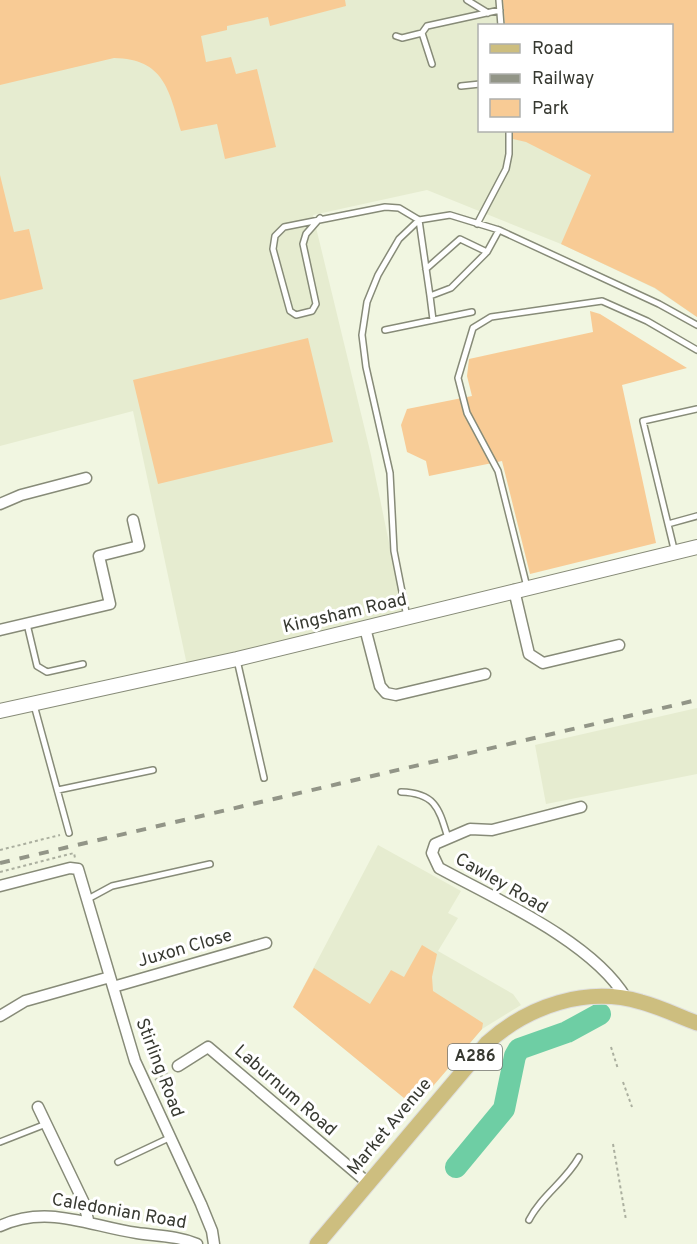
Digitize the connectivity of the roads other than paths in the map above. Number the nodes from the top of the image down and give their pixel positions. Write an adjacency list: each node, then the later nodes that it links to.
1 (467, 0): 4 (lane)
2 (499, 0): 3 (lane)
3 (500, 10): 4 (lane); 5 (lane)
4 (488, 13): 6 (lane)
5 (501, 24)
6 (422, 33): 7 (lane); 8 (lane)
7 (396, 36)
8 (432, 64)
9 (478, 84): 10 (lane)
10 (461, 86)
11 (509, 132): 14 (lane)
12 (320, 218): 12 (lane); 13 (lane)
13 (419, 220): 14 (lane); 17 (lane); 33 (lane)
14 (477, 224): 15 (lane)
15 (499, 230): 16 (lane); 21 (lane)
16 (487, 252): 17 (lane); 18 (lane)
17 (426, 269): 18 (lane)
18 (429, 296): 20 (lane)
19 (472, 312): 20 (lane)
20 (433, 320): 22 (lane)
21 (697, 325)
22 (385, 330)
23 (697, 350): 32 (lane)
24 (697, 409): 29 (lane)
25 (86, 478): 26 (street)
26 (0, 504)
27 (697, 516): 29 (lane)
28 (133, 520): 34 (street)
29 (668, 524): 31 (lane)
30 (697, 547): 31 (street, Kingsham Road)
31 (675, 553): 32 (street, Kingsham Road)
32 (520, 589): 33 (street, Kingsham Road); 37 (street)
33 (407, 618): 35 (street, Kingsham Road)
34 (27, 624): 36 (street); 39 (lane)
35 (365, 628): 38 (street, Kingsham Road); 40 (street)
36 (0, 630)
37 (619, 645)
38 (237, 659): 41 (street, Kingsham Road); 44 (lane)
39 (83, 664)
40 (485, 674)
41 (33, 704): 42 (street, Kingsham Road); 45 (lane)
42 (0, 711)
43 (153, 770): 45 (lane)
44 (264, 778)
45 (58, 790): 48 (lane)
46 (401, 792): 49 (lane)
47 (581, 807): 49 (street, Cawley Road)
48 (69, 833)
49 (448, 838): 55 (street, Cawley Road)
50 (210, 864): 52 (lane)
51 (0, 886): 52 (street, Stirling Road)
52 (87, 899): 54 (street, Stirling Road)
53 (266, 943): 54 (street, Juxon Close)
54 (112, 982): 56 (street, Juxon Close); 61 (street, Stirling Road)
55 (626, 998): 57 (main road, Market Avenue / A286); 65 (main road, Market Avenue / A286)
56 (0, 1016)
57 (697, 1023)
58 (178, 1066): 65 (street, Laburnum Road)
59 (39, 1107): 60 (street)
60 (46, 1124): 62 (lane); 66 (street)
61 (169, 1138): 64 (lane); 70 (street, Stirling Road)
62 (0, 1142)
63 (579, 1157): 67 (lane)
64 (118, 1162)
65 (368, 1183): 71 (main road, Market Avenue / A286)
66 (88, 1220): 68 (street, Caledonian Road); 69 (street, Caledonian Road)
67 (529, 1221)
68 (0, 1226)
69 (197, 1244)
70 (214, 1244)
71 (317, 1244)

